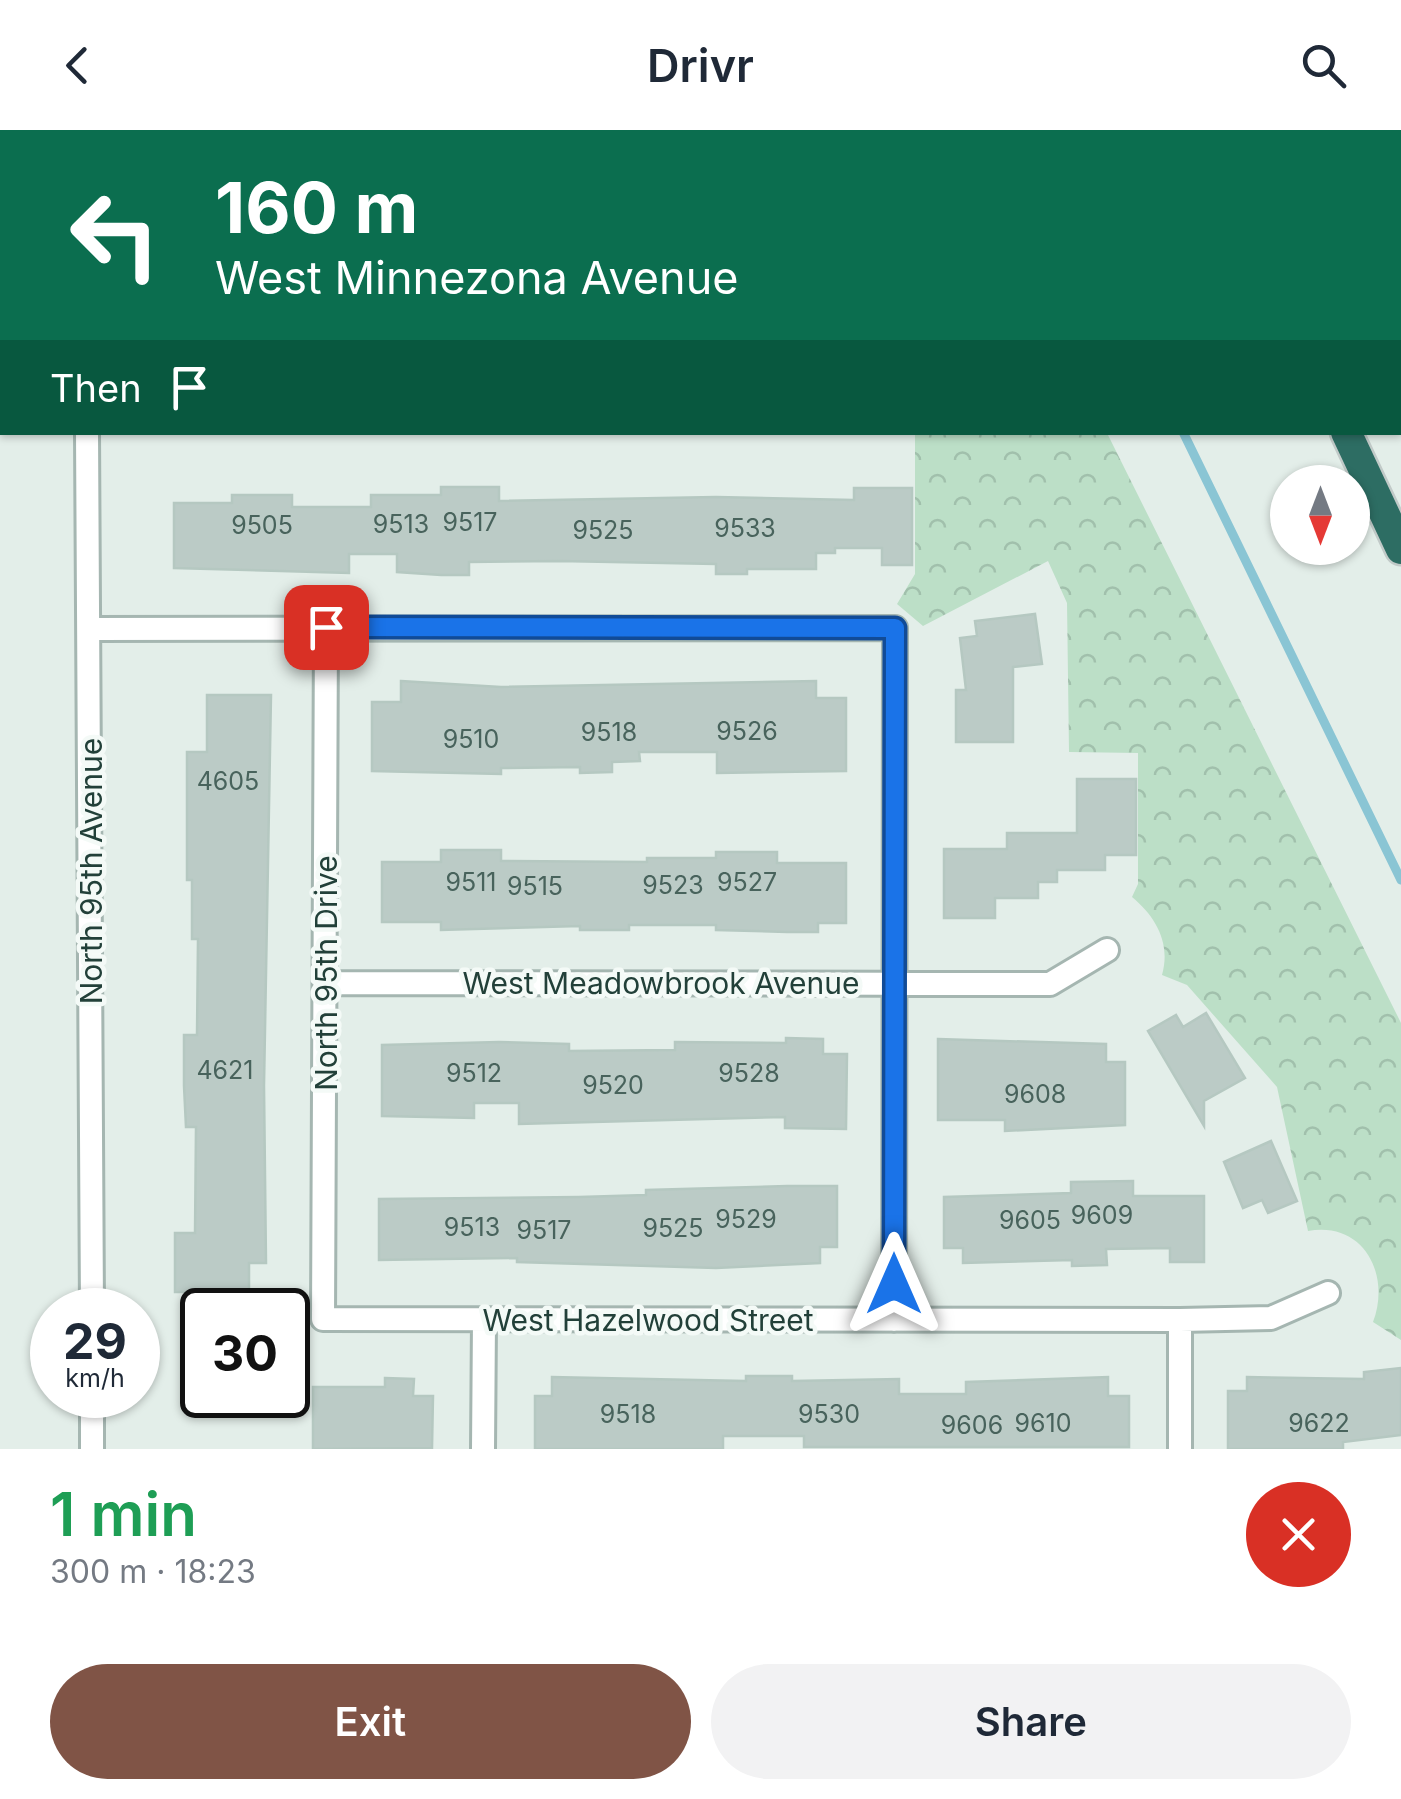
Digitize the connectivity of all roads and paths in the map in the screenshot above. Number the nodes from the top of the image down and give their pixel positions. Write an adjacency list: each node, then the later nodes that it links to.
1 (87, 435): 5 (street, North 95th Avenue)
2 (1347, 435): 3 (highway)
3 (1401, 550)
4 (326, 627): 5 (street); 7 (street, North 95th Drive); 8 (street)
5 (91, 629): 9 (street, North 95th Avenue)
6 (1107, 950): 8 (street, West Meadowbrook Avenue)
7 (326, 983): 8 (street, West Meadowbrook Avenue); 11 (street, North 95th Drive)
8 (894, 983): 13 (street)
9 (92, 1288)
10 (1328, 1293): 14 (street, West Hazelwood Street)
11 (324, 1319): 12 (street, West Hazelwood Street)
12 (484, 1320): 13 (street, West Hazelwood Street); 17 (street)
13 (894, 1320): 14 (street, West Hazelwood Street)
14 (1180, 1320): 18 (street)
15 (92, 1418): 16 (street)
16 (92, 1449)
17 (484, 1449)
18 (1180, 1449)

